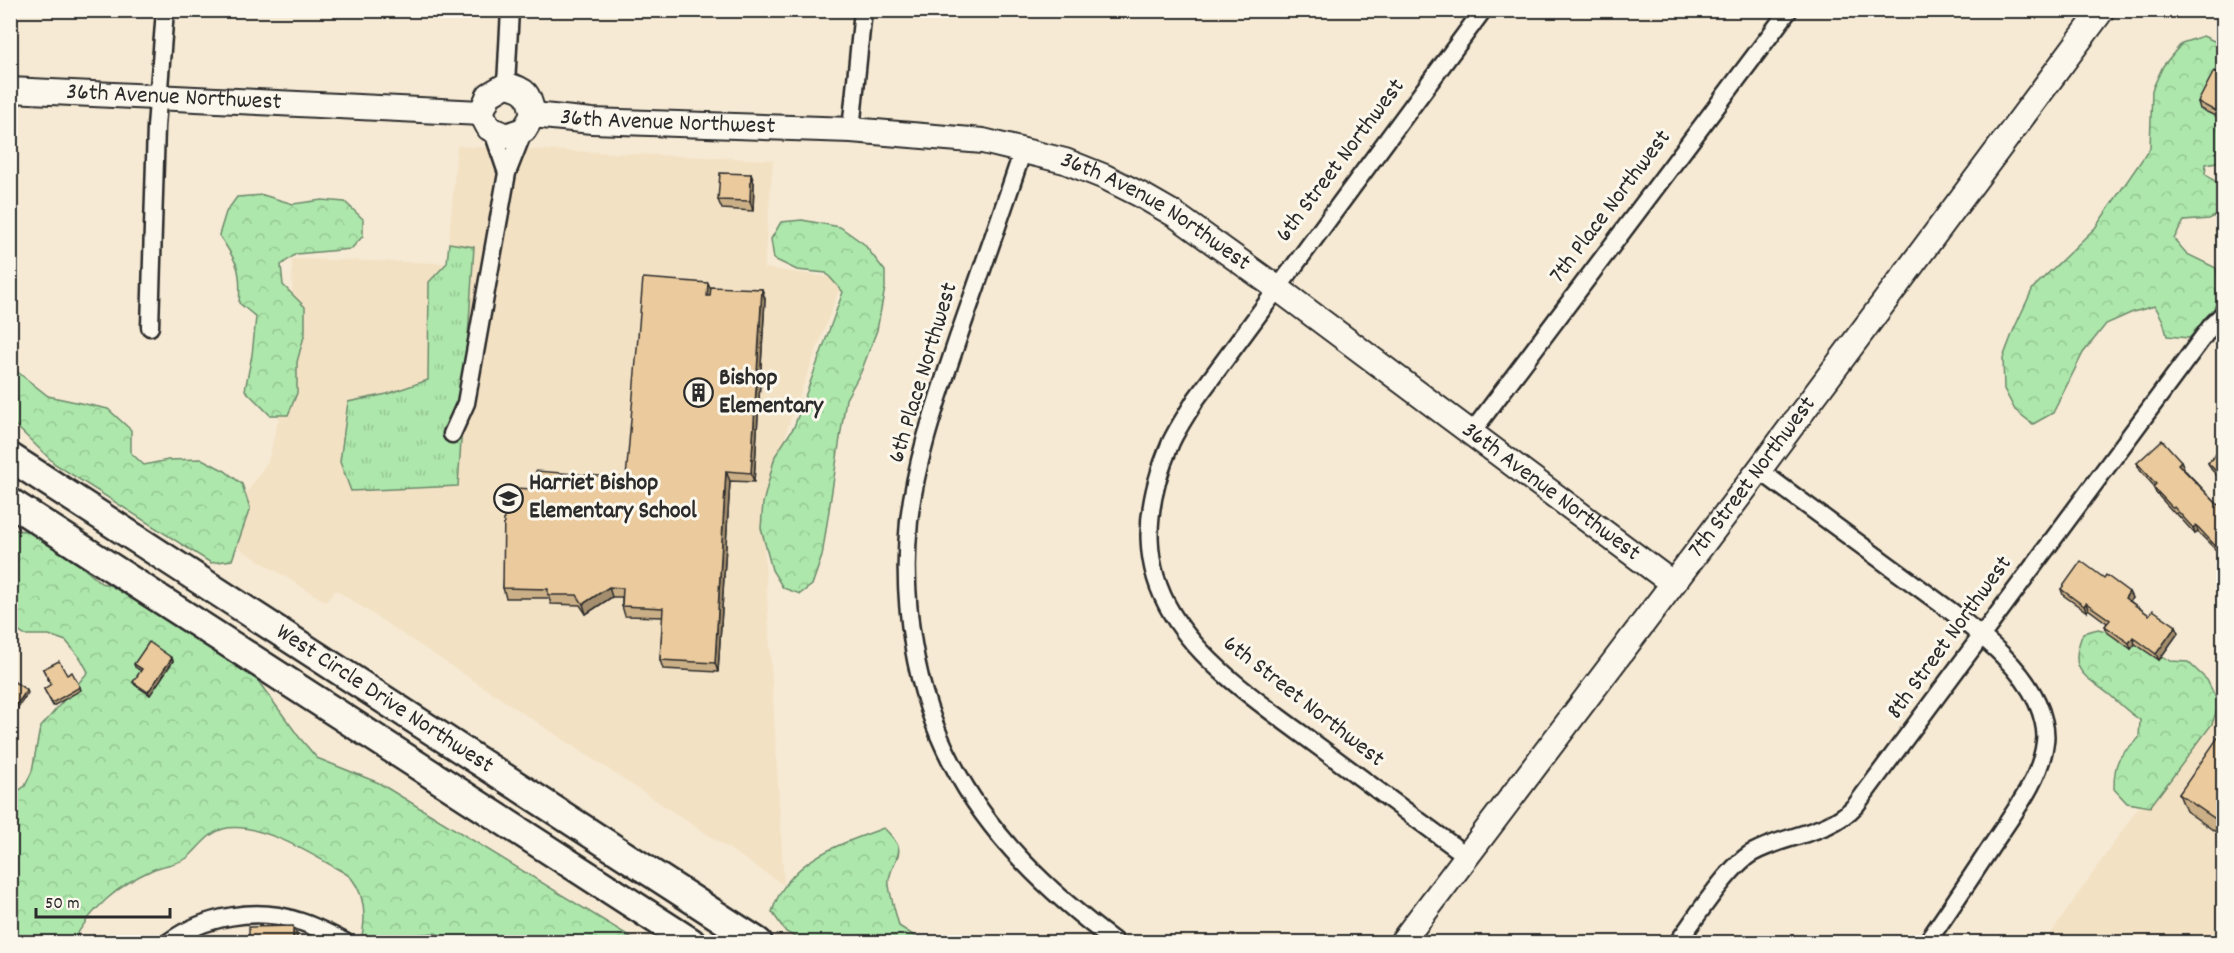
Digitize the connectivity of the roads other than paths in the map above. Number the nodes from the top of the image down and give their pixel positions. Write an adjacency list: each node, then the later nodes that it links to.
1 (165, 10): 9 (street)
2 (510, 10): 7 (street)
3 (863, 10): 12 (street)
4 (1483, 10): 15 (street, 6th Street Northwest)
5 (1789, 10): 18 (street, 7th Place Northwest)
6 (2102, 10): 21 (street, 7th Street Northwest)
7 (506, 85): 10 (street); 11 (street, 36th Avenue Northwest)
8 (10, 90): 9 (street, 36th Avenue Northwest)
9 (159, 98): 10 (street, 36th Avenue Northwest); 17 (street)
10 (487, 121): 11 (street, 36th Avenue Northwest); 14 (street)
11 (528, 122): 12 (street, 36th Avenue Northwest); 14 (street)
12 (851, 130): 13 (street, 36th Avenue Northwest)
13 (1023, 150): 15 (street, 36th Avenue Northwest); 30 (street, 6th Place Northwest)
14 (507, 173): 19 (street)
15 (1277, 288): 18 (street, 36th Avenue Northwest); 25 (street, 6th Street Northwest)
16 (2223, 313): 24 (street, 8th Street Northwest)
17 (150, 327)
18 (1472, 432): 23 (street, 36th Avenue Northwest)
19 (452, 434)
20 (10, 457): 29 (main road, West Circle Drive Northwest)
21 (1759, 470): 23 (street, 7th Street Northwest); 24 (street)
22 (10, 502): 28 (main road, West Circle Drive Northwest)
23 (1672, 583): 25 (street, 7th Street Northwest)
24 (1981, 636): 32 (street, 8th Street Northwest); 33 (street)
25 (1467, 856): 31 (street, 7th Street Northwest)
26 (169, 942): 27 (street)
27 (345, 942)
28 (691, 942)
29 (758, 942)
30 (1115, 942)
31 (1402, 942)
32 (1678, 942)
33 (1928, 942)

